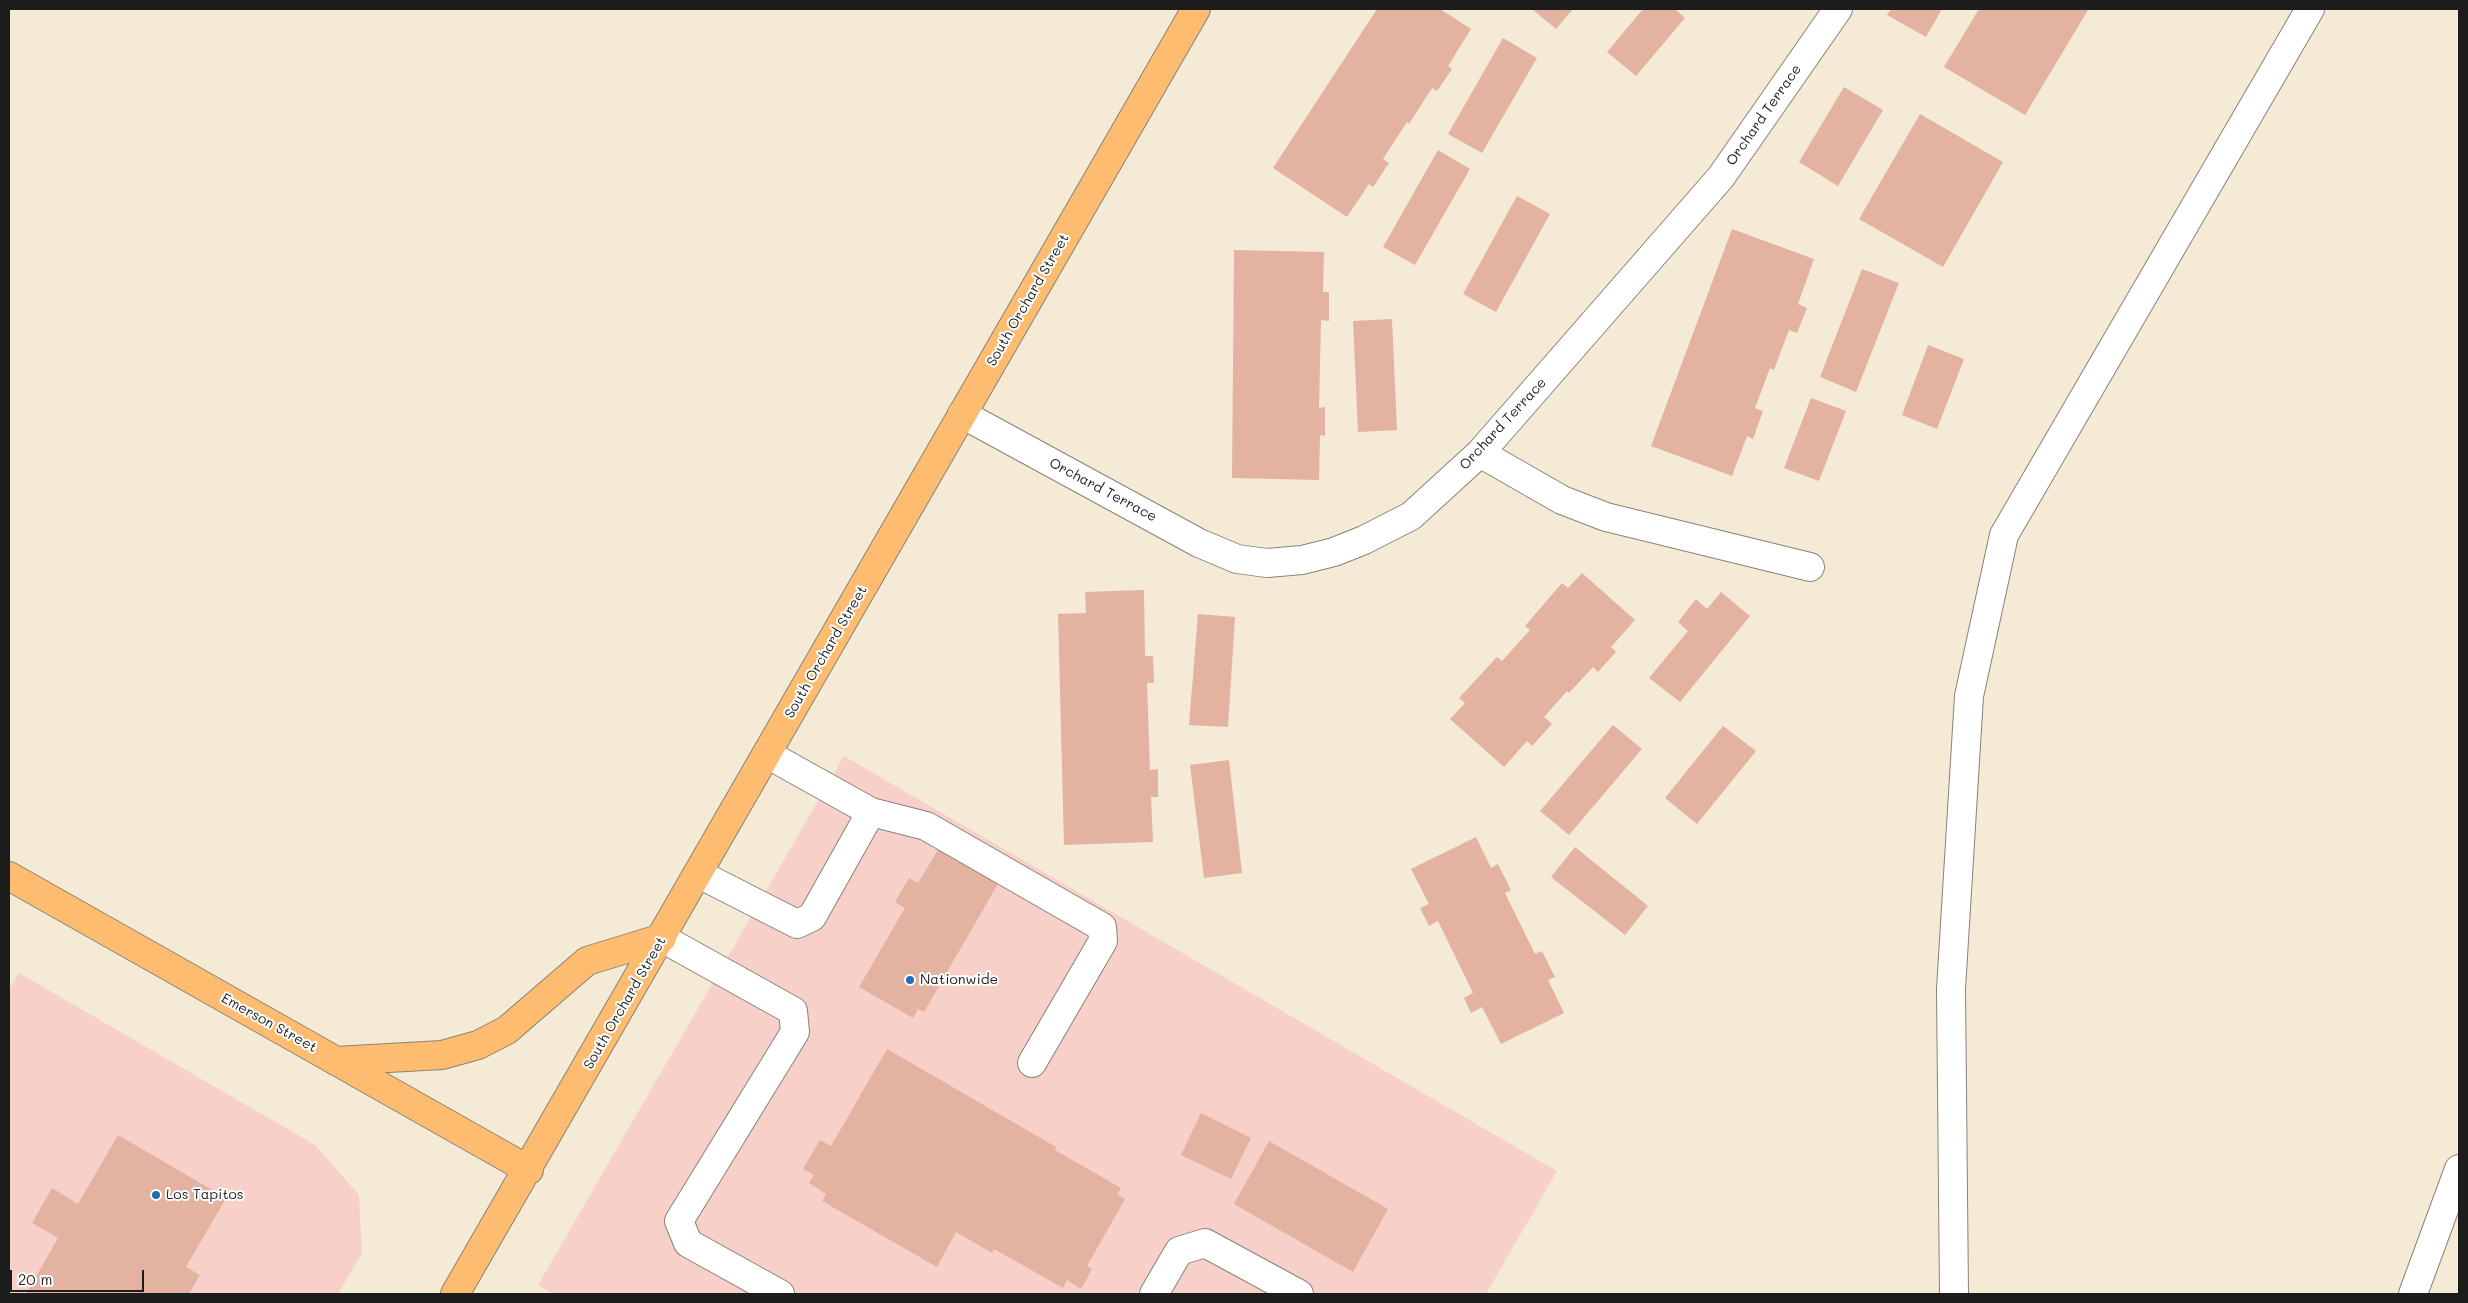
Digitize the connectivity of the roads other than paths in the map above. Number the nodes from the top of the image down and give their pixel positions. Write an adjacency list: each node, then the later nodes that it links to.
1 (1196, 9): 4 (main road, South Orchard Street)
2 (1838, 9): 5 (street, Orchard Terrace)
3 (2310, 9): 20 (street)
4 (962, 414): 5 (street, Orchard Terrace); 7 (main road, South Orchard Street)
5 (1480, 453): 6 (street)
6 (1810, 567)
7 (768, 754): 8 (street); 9 (main road, South Orchard Street)
8 (871, 812): 9 (street); 13 (street)
9 (698, 874): 11 (main road, South Orchard Street)
10 (9, 876): 12 (main road, Emerson Street)
11 (662, 938): 12 (main road); 15 (main road, South Orchard Street); 17 (street)
12 (336, 1061): 15 (main road, Emerson Street)
13 (1032, 1063)
14 (2459, 1168): 21 (street)
15 (529, 1170): 16 (main road, South Orchard Street)
16 (455, 1294)
17 (780, 1294)
18 (1154, 1294): 19 (street)
19 (1299, 1294)
20 (1954, 1294)
21 (2413, 1294)

